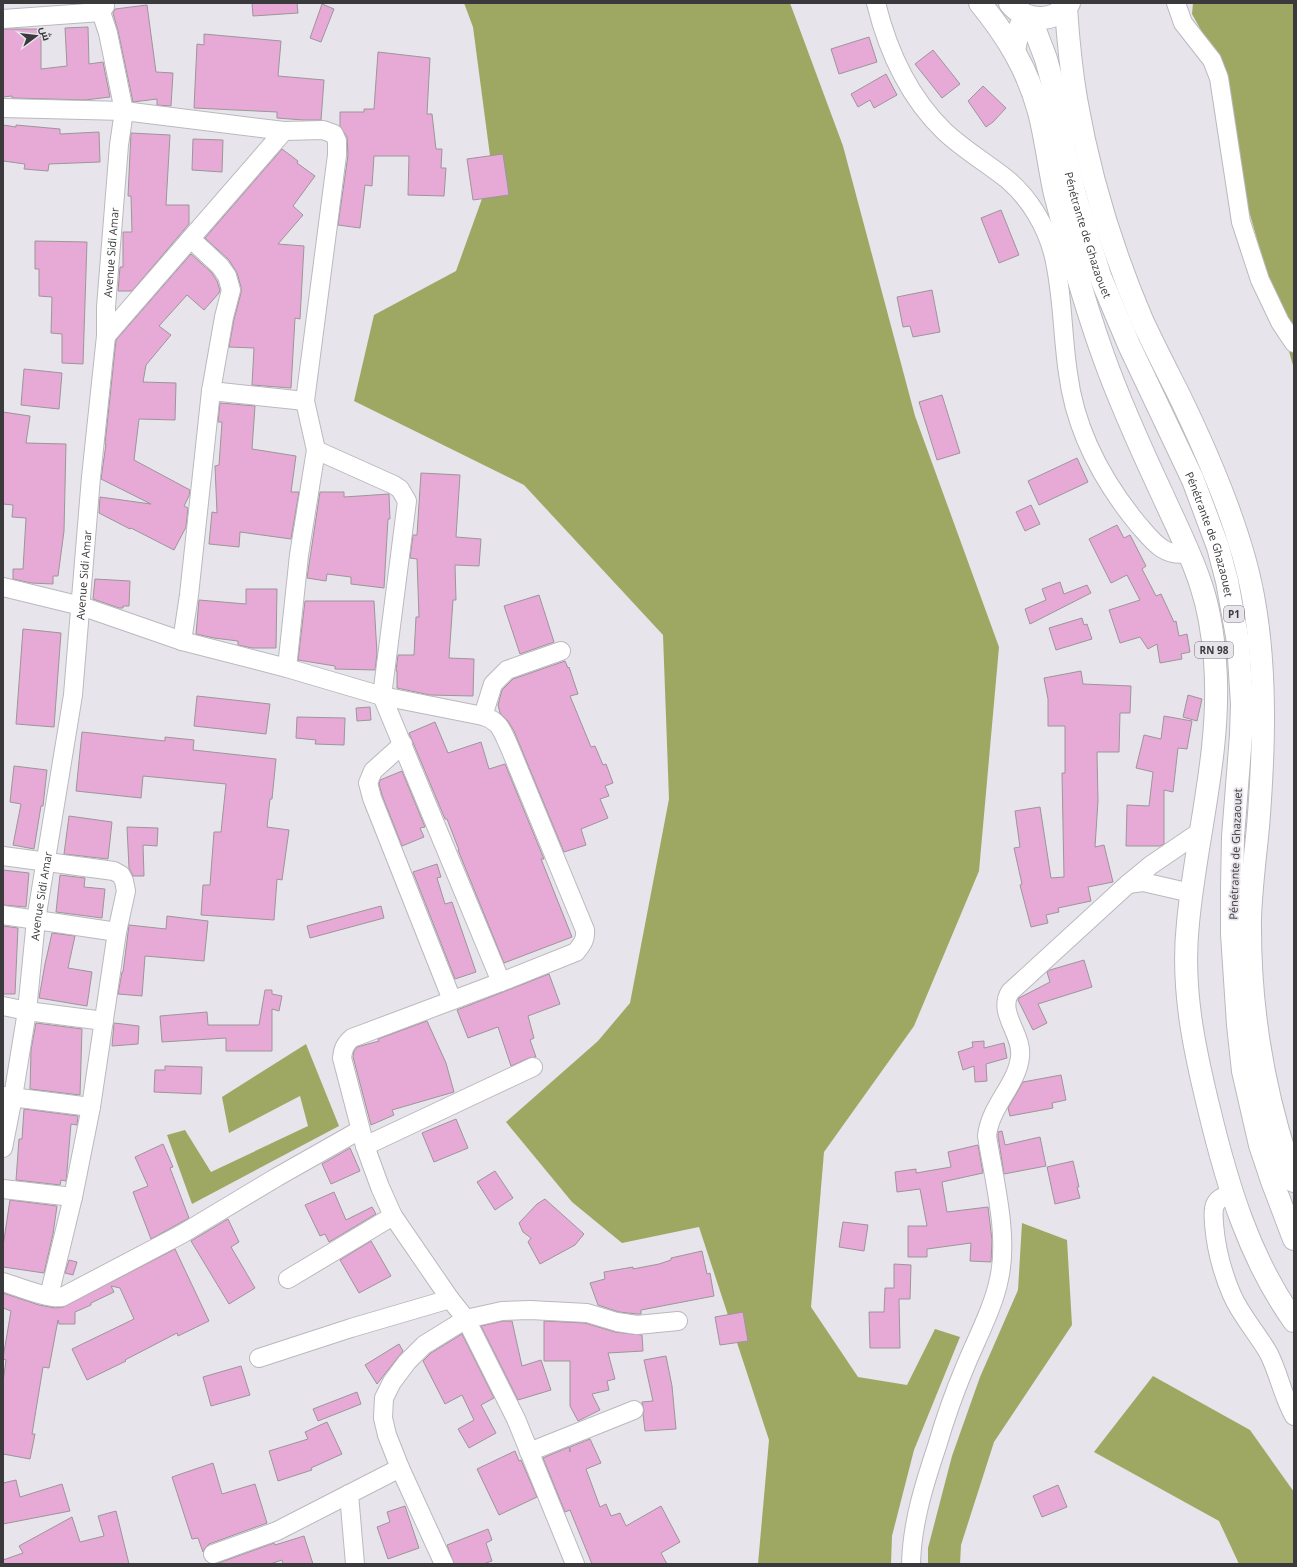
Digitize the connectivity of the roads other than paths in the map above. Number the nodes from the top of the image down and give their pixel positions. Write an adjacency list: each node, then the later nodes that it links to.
1 (876, 3): 18 (street)
2 (980, 3): 8 (main road, RN 98)
3 (1176, 3): 14 (street)
4 (1068, 5): 6 (main road); 45 (main road, Pénétrante de Ghazaouet / P1)
5 (100, 6): 7 (street); 10 (street, Avenue Sidi Amar)
6 (1021, 12): 8 (main road); 50 (main road, Pénétrante de Ghazaouet / P1)
7 (3, 19)
8 (1009, 43): 18 (main road, RN 98)
9 (3, 108): 10 (street)
10 (124, 111): 11 (street); 13 (street, Avenue Sidi Amar)
11 (284, 131): 12 (street); 16 (street)
12 (191, 239): 13 (street); 15 (street)
13 (106, 336): 20 (street, Avenue Sidi Amar)
14 (1294, 343)
15 (212, 391): 16 (street); 21 (street)
16 (304, 401): 17 (street)
17 (316, 450): 23 (street); 24 (street)
18 (1189, 553): 27 (main road, RN 98)
19 (3, 587): 20 (street)
20 (81, 606): 21 (street); 29 (street, Avenue Sidi Amar)
21 (182, 641): 23 (street)
22 (561, 651): 25 (street)
23 (287, 668): 24 (street)
24 (382, 696): 25 (street); 26 (street)
25 (482, 716): 35 (street)
26 (403, 744): 35 (street); 36 (street)
27 (1201, 831): 30 (street); 31 (main road, RN 98)
28 (3, 856): 29 (street)
29 (46, 862): 33 (street, Avenue Sidi Amar); 34 (street)
30 (1128, 884): 31 (street); 68 (street)
31 (1191, 892): 47 (main road, RN 98)
32 (3, 915): 33 (street)
33 (36, 920): 34 (street); 38 (street, Avenue Sidi Amar)
34 (117, 932): 39 (street)
35 (501, 982): 36 (street)
36 (452, 1000): 43 (street)
37 (3, 1006): 38 (street)
38 (27, 1011): 39 (street); 41 (street, Avenue Sidi Amar)
39 (104, 1021): 42 (street)
40 (533, 1067): 43 (street)
41 (8, 1096): 42 (street); 44 (street, Avenue Sidi Amar)
42 (91, 1107): 48 (street)
43 (362, 1138): 49 (street); 53 (street)
44 (3, 1148)
45 (1294, 1181)
46 (3, 1189): 48 (street)
47 (1231, 1194): 57 (main road, RN 98); 60 (street)
48 (74, 1196): 53 (street)
49 (393, 1216): 51 (street); 54 (street)
50 (1294, 1239)
51 (288, 1279)
52 (3, 1282): 53 (street)
53 (49, 1296)
54 (450, 1299): 55 (street); 58 (street)
55 (466, 1319): 56 (street); 61 (street); 62 (street)
56 (678, 1321)
57 (1294, 1321)
58 (259, 1358)
59 (634, 1410): 61 (street)
60 (1294, 1416)
61 (529, 1452): 67 (street)
62 (400, 1468): 63 (street); 66 (street)
63 (349, 1494): 64 (street); 65 (street)
64 (213, 1554)
65 (356, 1564)
66 (444, 1564)
67 (575, 1564)
68 (911, 1564)

